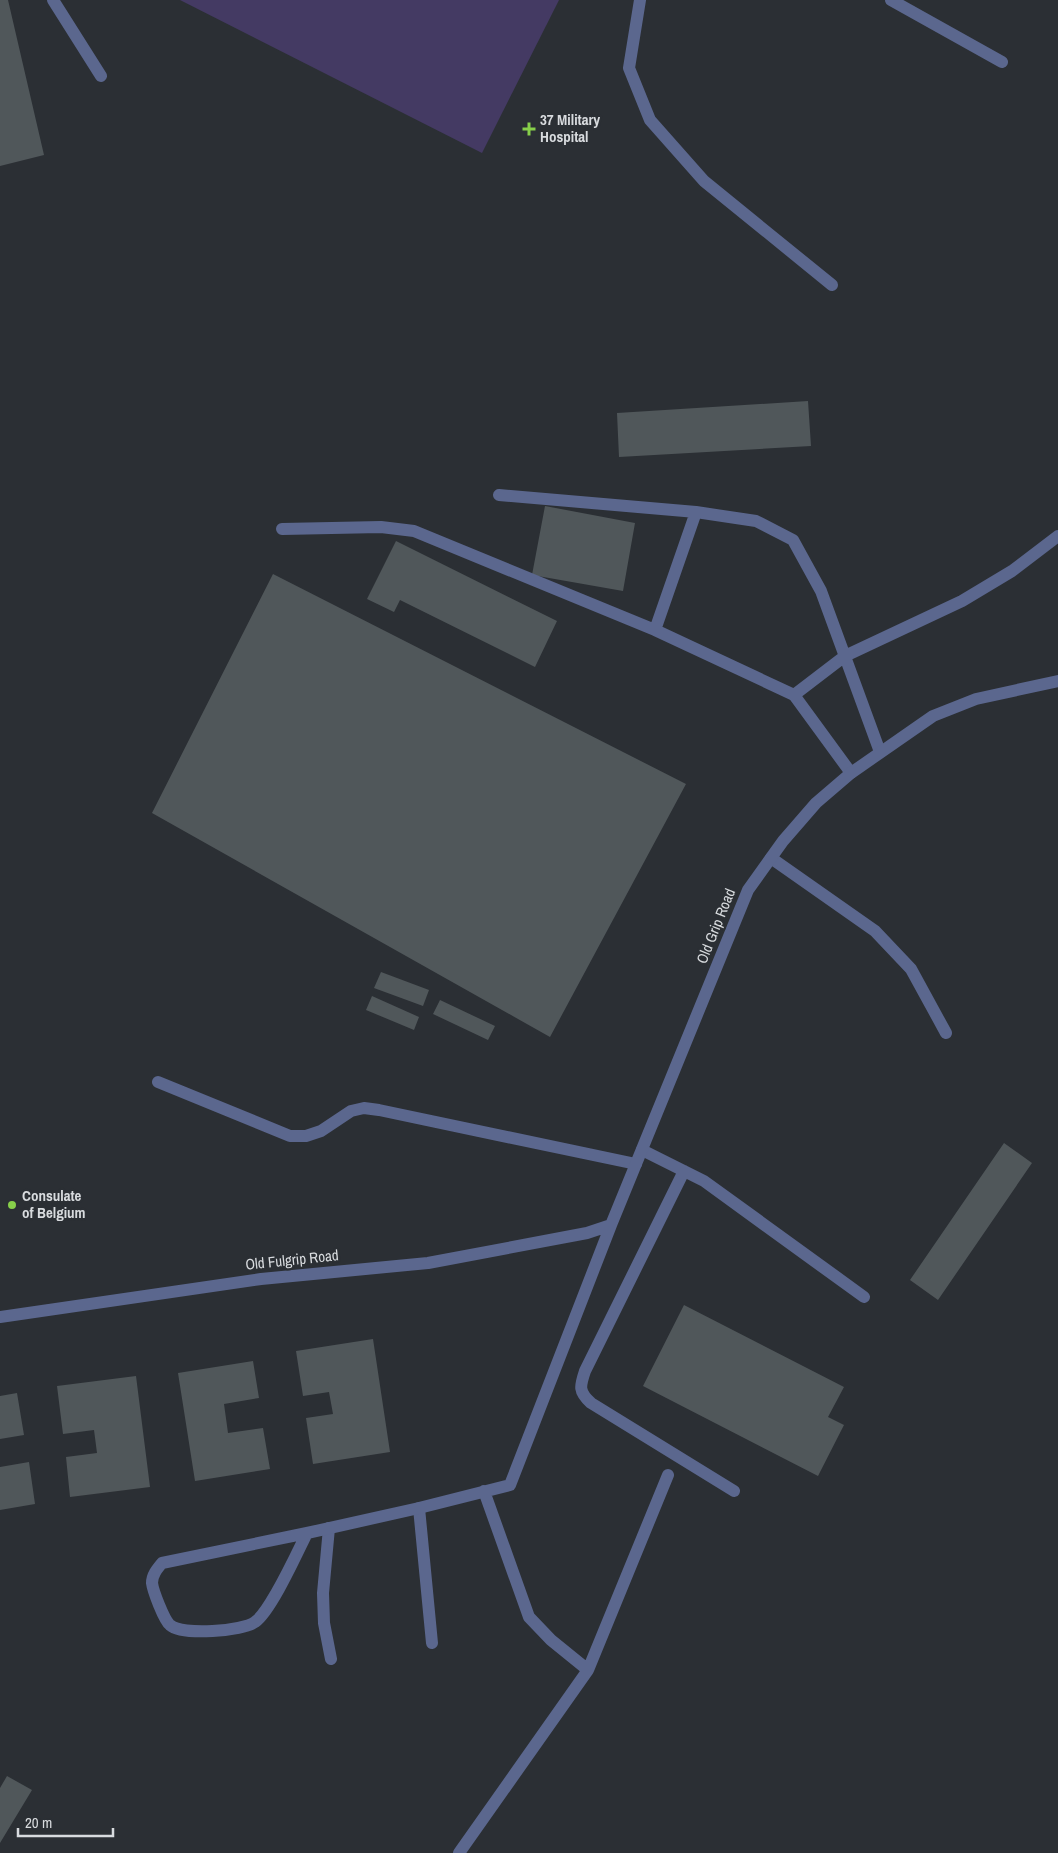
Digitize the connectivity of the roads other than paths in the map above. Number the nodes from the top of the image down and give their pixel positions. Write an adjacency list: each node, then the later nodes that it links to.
1 (53, 0): 5 (street)
2 (640, 0): 6 (street)
3 (891, 0): 4 (street)
4 (1002, 62)
5 (101, 76)
6 (832, 285)
7 (499, 495): 8 (street)
8 (696, 512): 11 (street); 12 (street)
9 (282, 529): 11 (street)
10 (1058, 536): 12 (street)
11 (655, 630): 14 (street)
12 (845, 656): 14 (street); 15 (street)
13 (1058, 681): 15 (street, Old Grip Road)
14 (794, 695): 16 (street)
15 (880, 752): 16 (street, Old Grip Road)
16 (851, 773): 17 (street, Old Grip Road)
17 (770, 858): 18 (street); 20 (street, Old Grip Road)
18 (946, 1033)
19 (158, 1082): 21 (street)
20 (642, 1150): 21 (street, Old Grip Road); 22 (street)
21 (636, 1164): 23 (street, Old Grip Road)
22 (684, 1171): 24 (street); 28 (street)
23 (611, 1225): 25 (street, Old Fulgrip Road); 27 (street, Old Grip Road)
24 (864, 1297)
25 (0, 1317)
26 (668, 1475): 34 (street)
27 (484, 1491): 29 (street); 34 (street)
28 (734, 1491)
29 (418, 1508): 30 (street); 32 (street)
30 (328, 1528): 31 (street); 33 (street)
31 (307, 1533): 31 (street)
32 (432, 1642)
33 (331, 1660)
34 (588, 1670): 35 (street)
35 (459, 1853)

